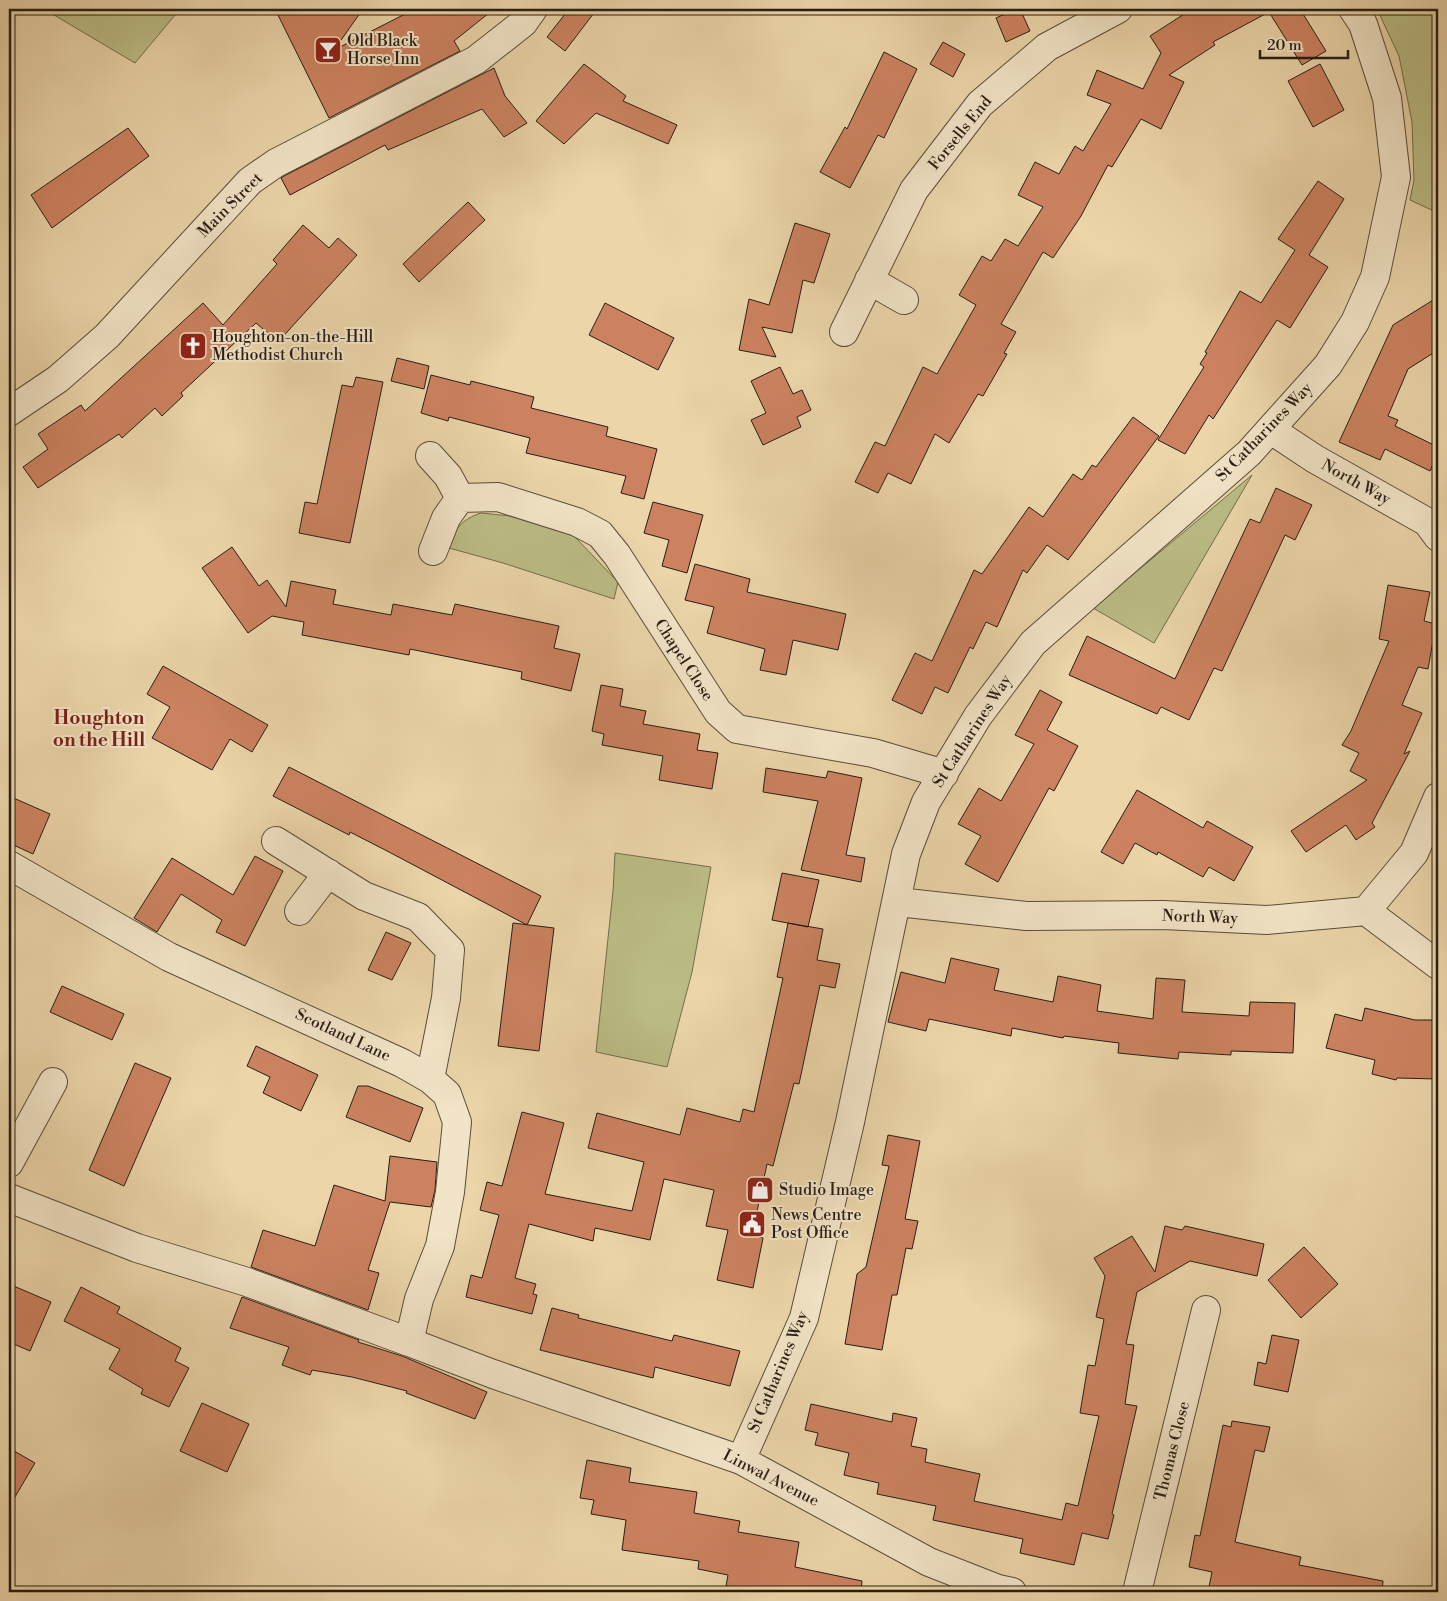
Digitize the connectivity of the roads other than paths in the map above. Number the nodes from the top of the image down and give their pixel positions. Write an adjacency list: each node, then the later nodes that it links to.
1 (533, 9): 7 (street, Main Street)
2 (1118, 9): 4 (street, Forsells End)
3 (1353, 9): 8 (street, St Catharines Way)
4 (869, 280): 5 (street); 6 (street, Forsells End)
5 (904, 300)
6 (844, 332)
7 (9, 412)
8 (1271, 430): 11 (street, North Way); 13 (street, St Catharines Way)
9 (430, 456): 10 (street)
10 (460, 498): 12 (street); 13 (street, Chapel Close)
11 (1438, 537)
12 (433, 552)
13 (944, 774): 18 (street, St Catharines Way)
14 (1438, 797): 20 (street)
15 (276, 841): 17 (street)
16 (9, 865): 22 (street, Scotland Lane)
17 (328, 873): 19 (street); 22 (street)
18 (898, 902): 20 (street, North Way); 28 (street, St Catharines Way)
19 (299, 911)
20 (1366, 911): 21 (street)
21 (1438, 965)
22 (430, 1079): 27 (street, Scotland Lane)
23 (53, 1082): 24 (street)
24 (9, 1163)
25 (9, 1198): 27 (street)
26 (1206, 1310): 30 (street, Thomas Close)
27 (409, 1342): 28 (street, Linwal Avenue)
28 (741, 1460): 29 (street, Linwal Avenue)
29 (1012, 1592)
30 (1137, 1592)

